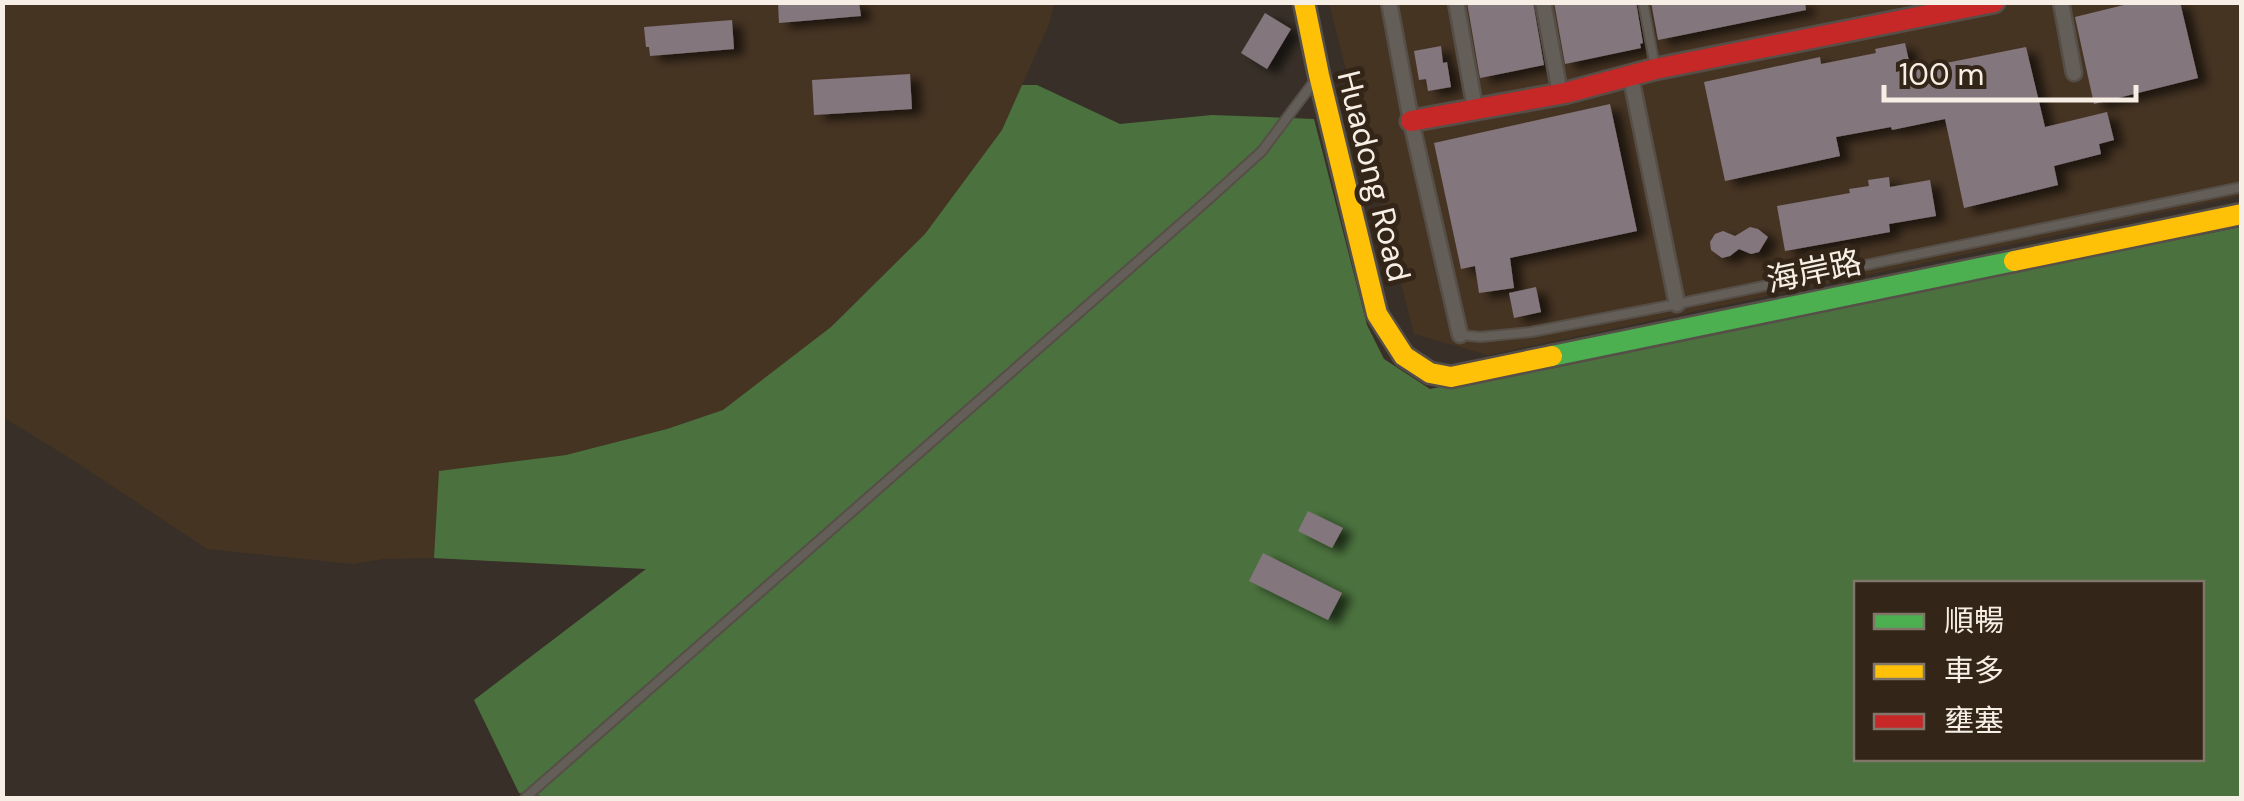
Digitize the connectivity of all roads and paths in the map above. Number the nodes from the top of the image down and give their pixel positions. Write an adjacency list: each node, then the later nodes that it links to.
1 (1304, 2): 11 (main road, Huadong Road)
2 (1389, 2): 15 (street)
3 (1456, 2): 14 (street)
4 (1543, 2): 13 (street)
5 (1642, 2): 9 (lane)
6 (1994, 2): 8 (main road)
7 (2061, 2): 10 (street)
8 (1936, 8): 9 (main road)
9 (1655, 70): 12 (main road)
10 (2074, 72)
11 (1318, 75): 20 (main road, Huadong Road); 21 (lane)
12 (1631, 78): 13 (main road); 18 (street)
13 (1560, 93): 14 (main road)
14 (1476, 108): 15 (main road)
15 (1411, 121): 19 (street)
16 (2242, 187): 18 (lane)
17 (2242, 214): 20 (main road, 海岸路)
18 (1677, 304): 19 (lane)
19 (1460, 335)
20 (1404, 356)
21 (524, 798)

